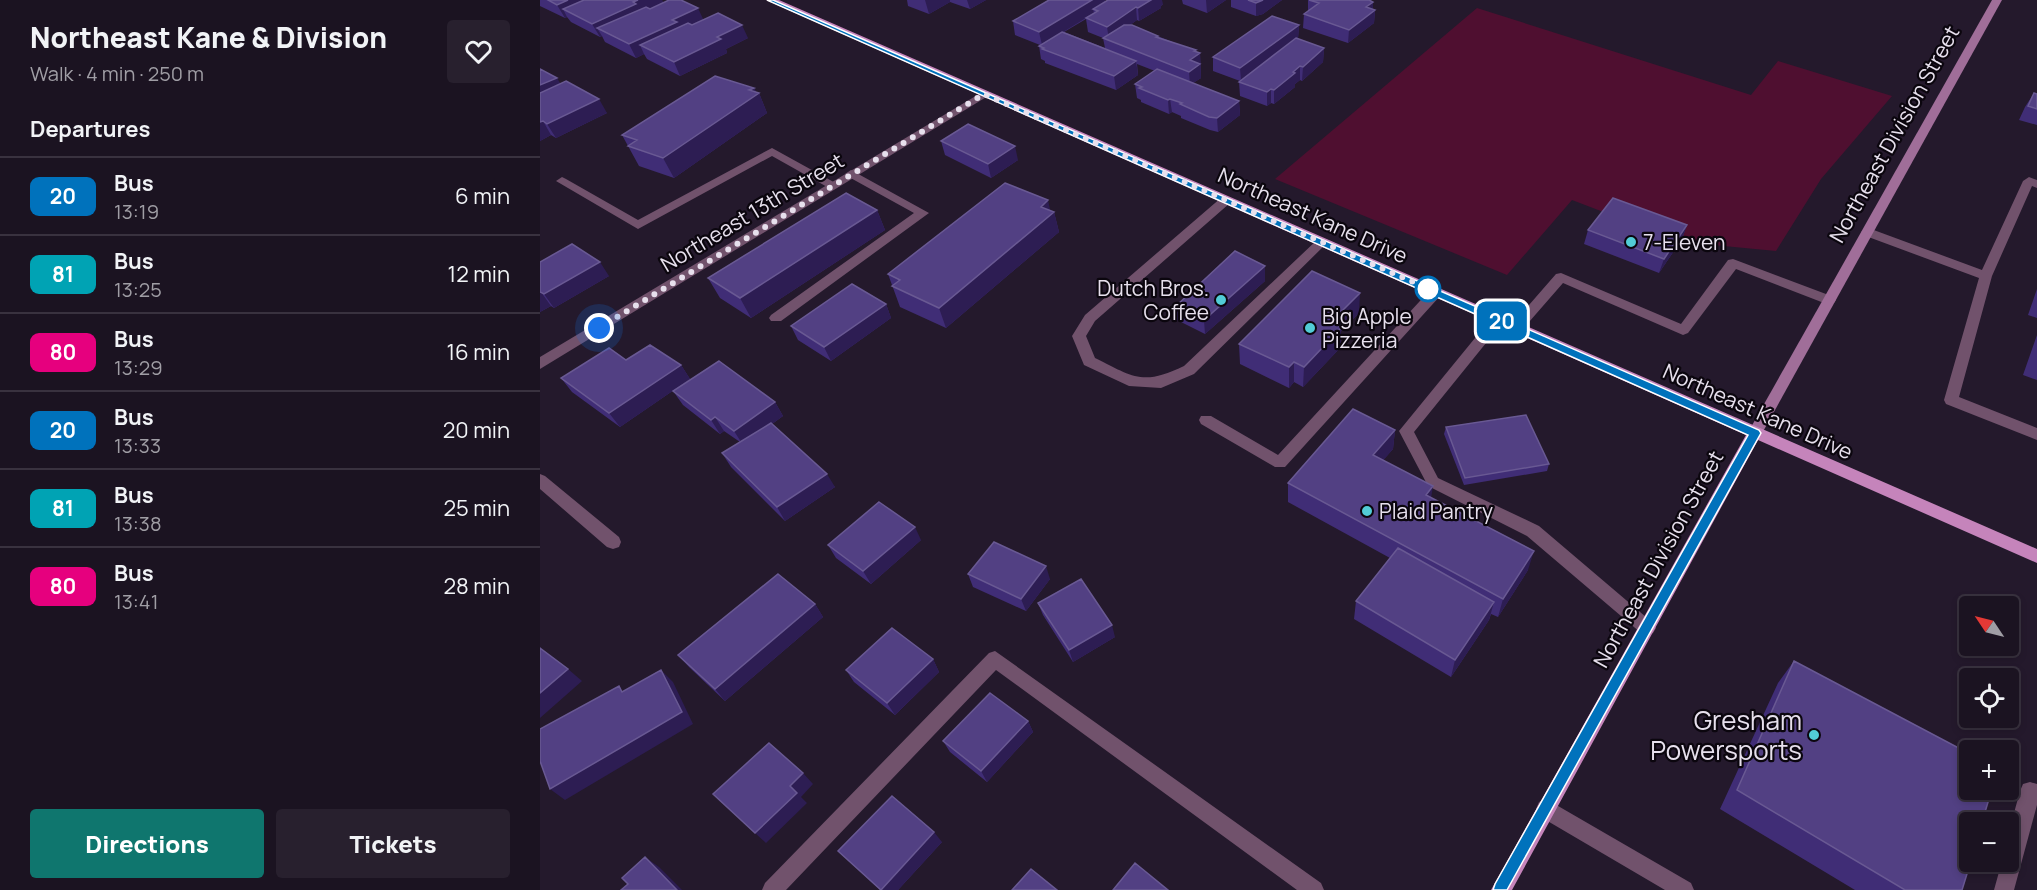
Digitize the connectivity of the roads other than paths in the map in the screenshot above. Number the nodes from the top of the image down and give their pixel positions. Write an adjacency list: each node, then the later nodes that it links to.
1 (771, 0): 3 (main road, Northeast Kane Drive)
2 (1997, 0): 9 (street, Northeast Division Street)
3 (984, 94): 4 (street, Northeast 13th Street); 8 (main road, Northeast Kane Drive)
4 (851, 174): 7 (street, Northeast 13th Street); 14 (street)
5 (562, 181): 7 (street)
6 (2037, 184): 11 (street)
7 (833, 185): 17 (street, Northeast 13th Street)
8 (1226, 200): 10 (main road, Northeast Kane Drive); 10 (street)
9 (1867, 232): 11 (street); 13 (street, Northeast Division Street)
10 (1322, 242): 12 (main road, Northeast Kane Drive)
11 (1986, 276): 20 (street)
12 (1436, 292): 15 (main road, Northeast Kane Drive); 18 (street)
13 (1829, 300): 16 (street); 19 (street, Northeast Division Street)
14 (776, 318)
15 (1498, 320): 16 (main road, Northeast Kane Drive); 24 (street)
16 (1517, 327): 19 (main road, Northeast Kane Drive)
17 (540, 364)
18 (1206, 420)
19 (1755, 433): 23 (main road, Northeast Kane Drive); 24 (main road, Northeast Division Street)
20 (2037, 434)
21 (540, 480): 22 (street)
22 (613, 542)
23 (2037, 556)
24 (1647, 628): 26 (main road, Northeast Division Street)
25 (2037, 795): 31 (street)
26 (1546, 809): 29 (main road, Northeast Division Street); 30 (street)
27 (772, 890): 28 (street)
28 (1314, 890)
29 (1501, 890)
30 (1684, 890)
31 (2004, 890)

